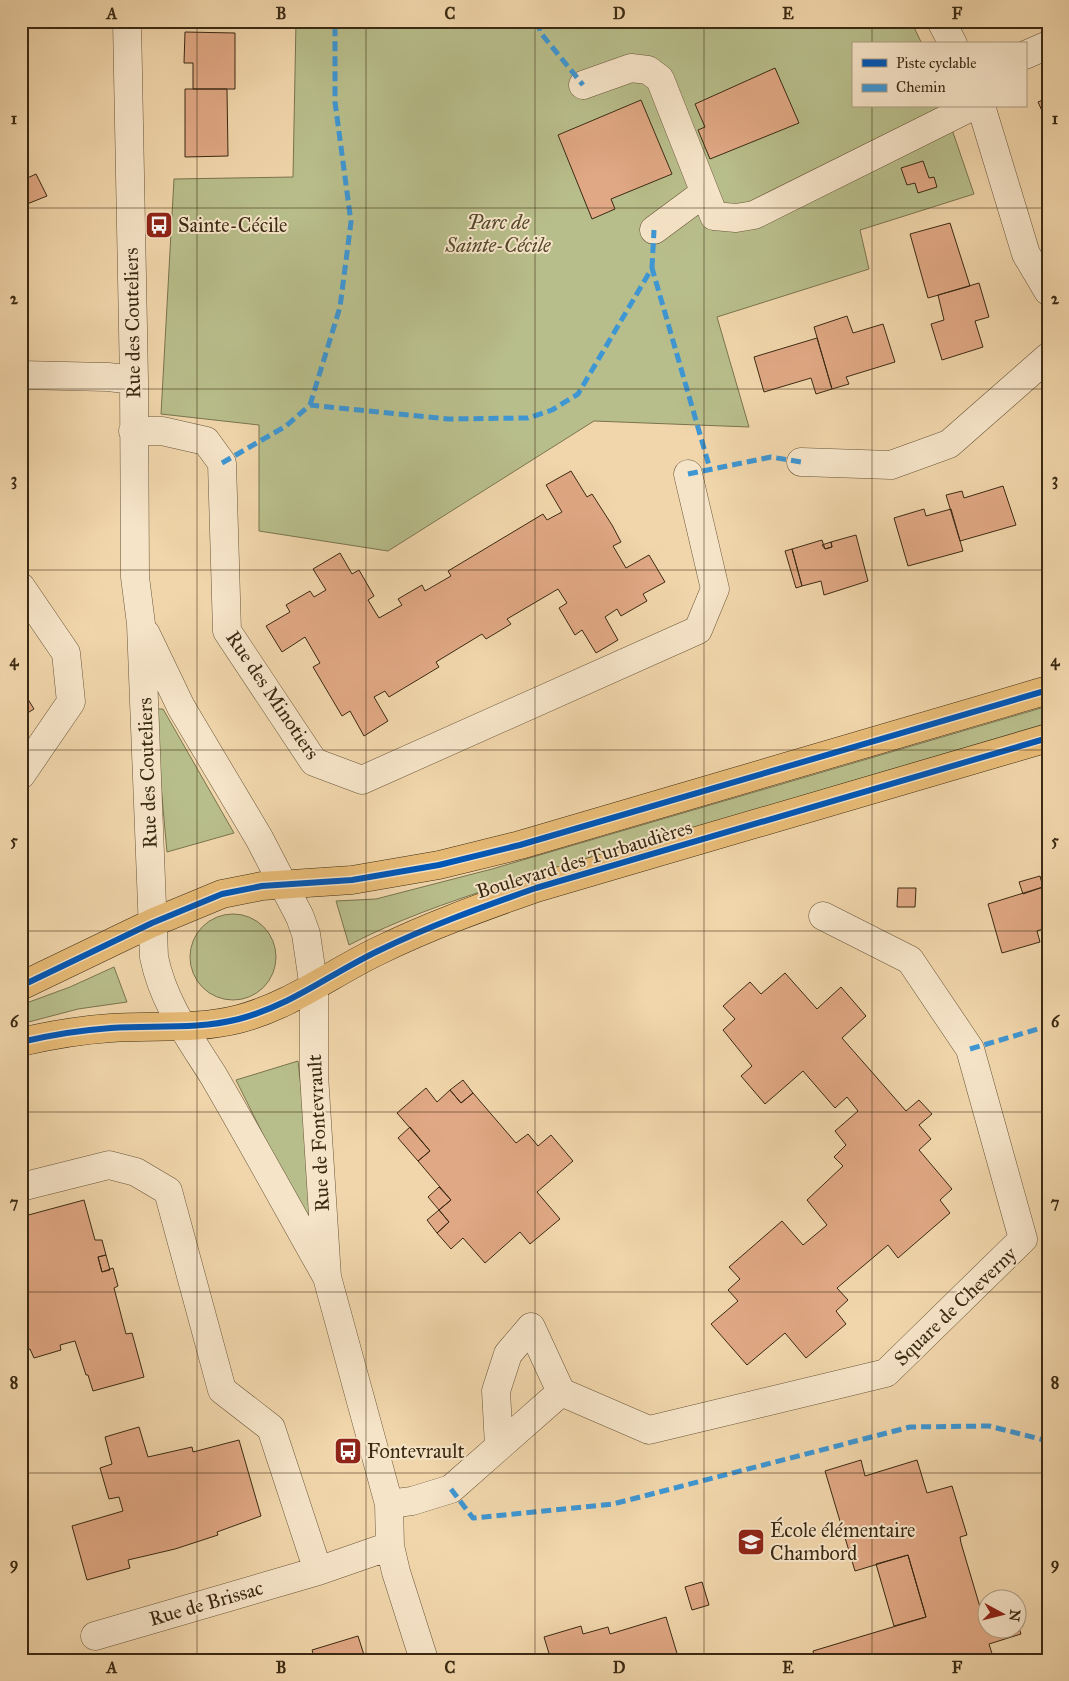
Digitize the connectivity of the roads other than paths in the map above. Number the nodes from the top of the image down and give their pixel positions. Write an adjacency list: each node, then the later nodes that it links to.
1 (127, 21): 14 (street, Rue des Couteliers)
2 (941, 21): 3 (street)
3 (951, 42)
4 (1048, 45): 5 (street)
5 (1026, 55)
6 (583, 85): 9 (street)
7 (969, 108): 9 (street)
8 (982, 108): 11 (street)
9 (704, 193): 10 (street)
10 (654, 230)
11 (1048, 292)
12 (1048, 357): 16 (street)
13 (21, 375): 14 (street)
14 (134, 380): 15 (street, Rue des Couteliers)
15 (133, 431): 17 (street, Rue des Minotiers); 19 (street, Rue des Couteliers)
16 (801, 462)
17 (688, 474)
18 (21, 587): 22 (street)
19 (141, 624): 23 (street, Rue des Couteliers); 25 (street, Rue des Couteliers)
20 (1048, 690): 23 (main road, Boulevard des Turbaudières)
21 (1048, 738): 27 (main road, Boulevard des Turbaudières)
22 (21, 775)
23 (284, 884): 25 (main road, Boulevard des Turbaudières); 27 (street)
24 (824, 916): 32 (street, Square de Cheverny)
25 (152, 923): 26 (main road, Boulevard des Turbaudières); 28 (street)
26 (21, 986)
27 (314, 989): 28 (main road, Boulevard des Turbaudières); 31 (street, Rue de Fontevrault)
28 (182, 1028): 29 (main road, Boulevard des Turbaudières); 31 (street, Rue de Fontevrault)
29 (21, 1042)
30 (21, 1187): 36 (street)
31 (327, 1277): 34 (street, Rue de Fontevrault)
32 (561, 1392): 33 (street); 33 (street)
33 (499, 1446): 34 (street)
34 (389, 1504): 35 (street, Rue de Fontevrault)
35 (390, 1546): 36 (street, Rue de Brissac); 38 (street, Rue de Fontevrault)
36 (318, 1571): 37 (street, Rue de Brissac)
37 (95, 1636)
38 (424, 1660)

